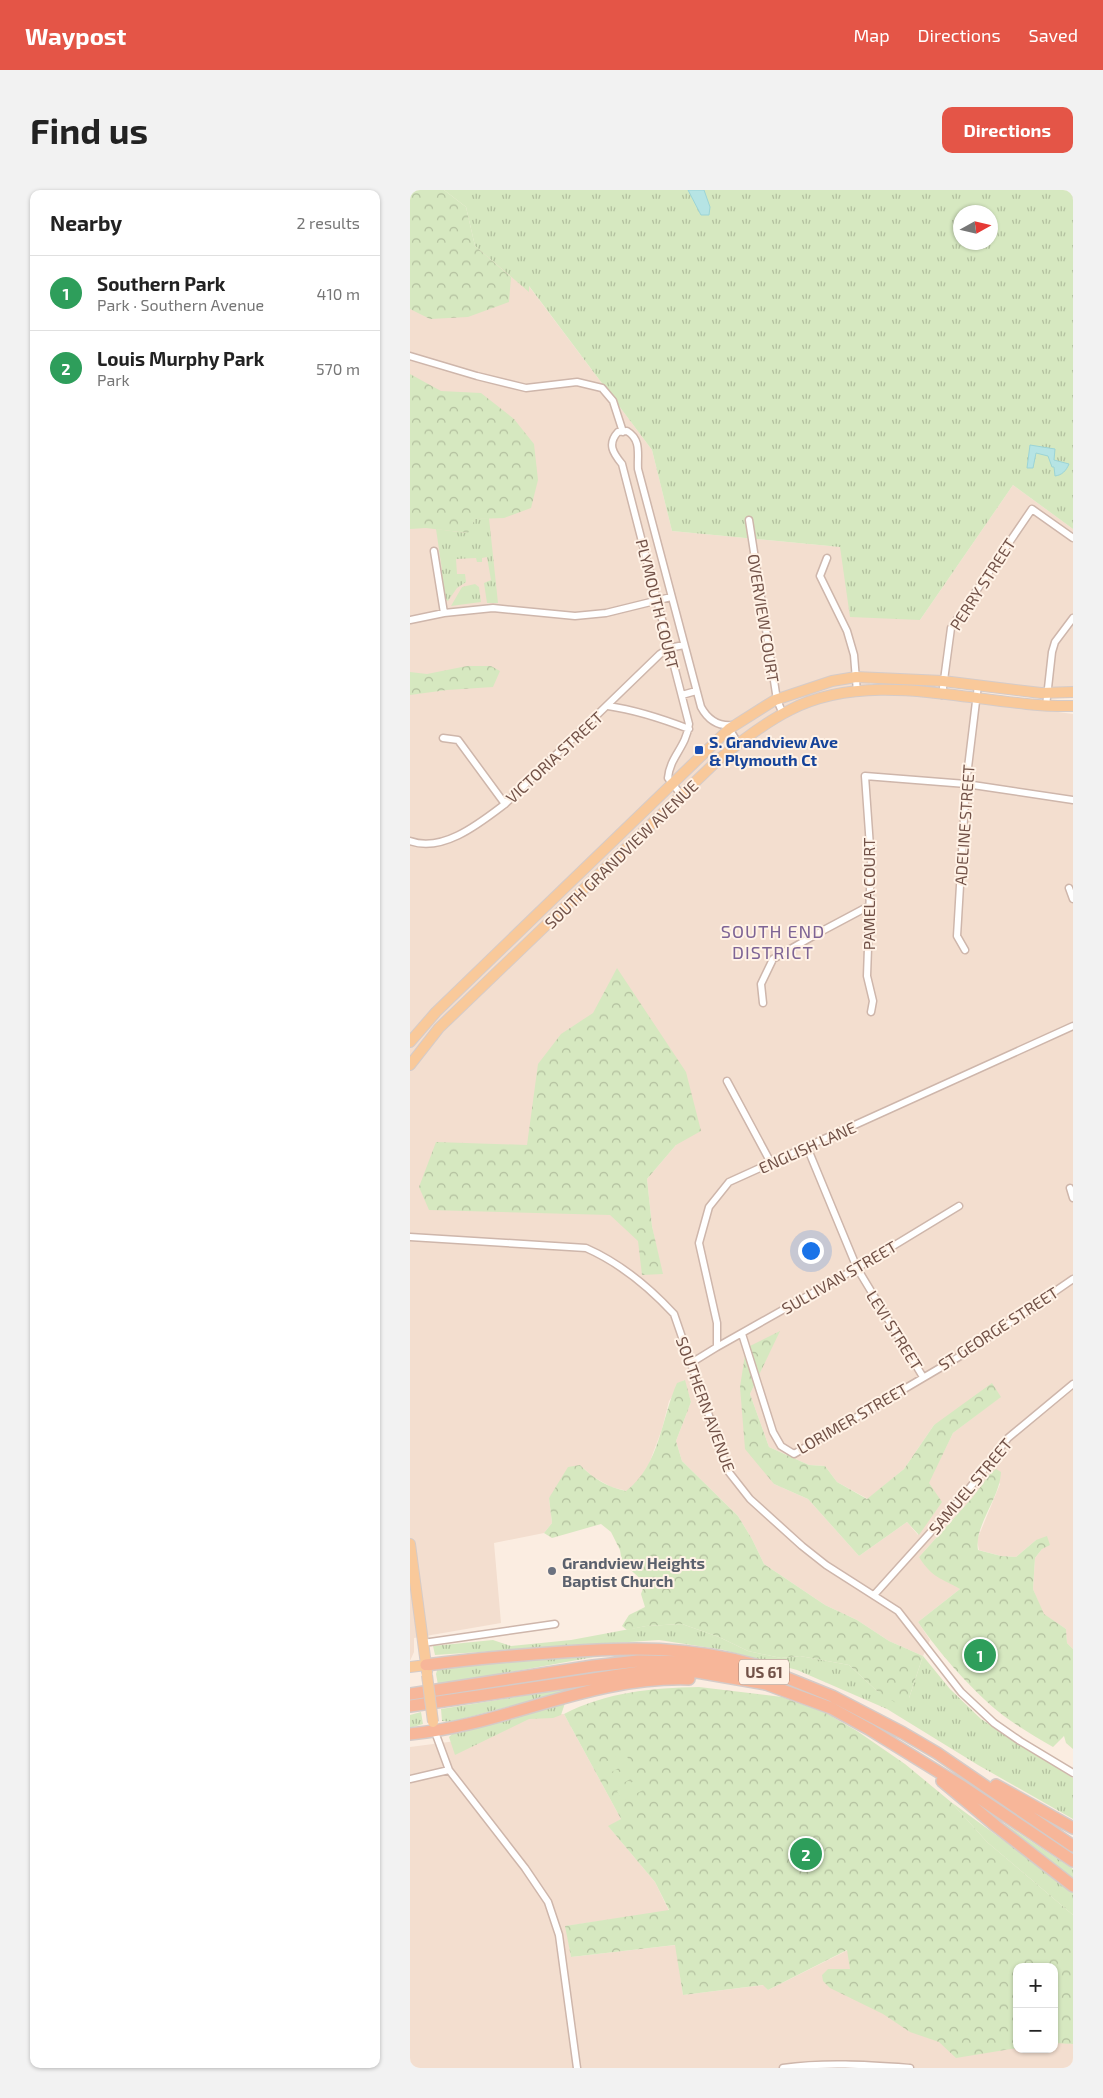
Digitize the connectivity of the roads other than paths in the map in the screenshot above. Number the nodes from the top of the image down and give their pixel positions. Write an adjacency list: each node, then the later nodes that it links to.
1 (410, 356): 2 (street, PLYMOUTH COURT)
2 (623, 432): 7 (street, PLYMOUTH COURT); 8 (street, PLYMOUTH COURT)
3 (750, 520): 26 (street, OVERVIEW COURT)
4 (1073, 538): 17 (street, PERRY STREET)
5 (434, 551): 9 (street)
6 (827, 558): 16 (street)
7 (671, 597): 8 (street); 13 (street, PLYMOUTH COURT)
8 (658, 600): 9 (street); 12 (street, PLYMOUTH COURT)
9 (444, 613): 11 (street)
10 (1073, 618): 22 (street)
11 (410, 620)
12 (665, 632): 14 (street, PLYMOUTH COURT); 15 (street)
13 (684, 645): 14 (street, VICTORIA STREET); 19 (street, PLYMOUTH COURT)
14 (669, 648): 15 (street, VICTORIA STREET); 23 (street, PLYMOUTH COURT)
15 (660, 654): 27 (street, VICTORIA STREET)
16 (856, 677): 17 (main road, SOUTH GRANDVIEW AVENUE); 20 (street); 26 (main road, SOUTH GRANDVIEW AVENUE)
17 (944, 680): 18 (main road, SOUTH GRANDVIEW AVENUE); 24 (street, PERRY STREET)
18 (978, 685): 22 (main road, SOUTH GRANDVIEW AVENUE); 25 (street, ADELINE STREET)
19 (696, 691): 23 (street); 31 (street, PLYMOUTH COURT)
20 (857, 692): 24 (main road, SOUTH GRANDVIEW AVENUE); 30 (main road, SOUTH GRANDVIEW AVENUE)
21 (1073, 692): 22 (main road, SOUTH GRANDVIEW AVENUE)
22 (1047, 693): 28 (street)
23 (682, 695): 32 (street, PLYMOUTH COURT)
24 (942, 695): 25 (main road, SOUTH GRANDVIEW AVENUE)
25 (976, 699): 28 (main road, SOUTH GRANDVIEW AVENUE); 36 (street, ADELINE STREET)
26 (777, 700): 30 (street, OVERVIEW COURT); 31 (main road, SOUTH GRANDVIEW AVENUE)
27 (608, 706): 32 (street); 39 (street, VICTORIA STREET)
28 (1046, 706): 29 (main road, SOUTH GRANDVIEW AVENUE)
29 (1073, 706)
30 (783, 714): 34 (main road, SOUTH GRANDVIEW AVENUE)
31 (731, 727): 34 (street); 35 (main road, SOUTH GRANDVIEW AVENUE)
32 (689, 729): 35 (street)
33 (443, 738): 39 (street)
34 (738, 743): 37 (main road, SOUTH GRANDVIEW AVENUE)
35 (670, 783): 37 (street); 45 (main road, SOUTH GRANDVIEW AVENUE)
36 (966, 784): 38 (street); 43 (street, PAMELA COURT); 44 (street, ADELINE STREET)
37 (682, 796): 46 (main road, SOUTH GRANDVIEW AVENUE)
38 (1073, 800)
39 (505, 804): 40 (street, VICTORIA STREET)
40 (410, 840)
41 (1069, 888): 42 (street)
42 (1073, 899)
43 (869, 906): 47 (street); 48 (street, PAMELA COURT)
44 (965, 950)
45 (475, 977): 46 (main road); 50 (main road, SOUTH GRANDVIEW AVENUE)
46 (484, 986): 51 (main road, SOUTH GRANDVIEW AVENUE)
47 (763, 1003)
48 (872, 1012)
49 (1073, 1026): 53 (street, ENGLISH LANE)
50 (410, 1042)
51 (410, 1065)
52 (727, 1082): 54 (street)
53 (806, 1147): 54 (street, ENGLISH LANE); 59 (street, LEVI STREET)
54 (771, 1162): 62 (street, ENGLISH LANE)
55 (1070, 1188): 56 (street)
56 (1073, 1198)
57 (959, 1206): 59 (street, SULLIVAN STREET)
58 (410, 1237): 63 (street, SOUTHERN AVENUE)
59 (857, 1268): 61 (street, SULLIVAN STREET); 64 (street, LEVI STREET)
60 (1073, 1279): 64 (street, ST GEORGE STREET)
61 (742, 1334): 62 (street, SULLIVAN STREET); 64 (street, LORIMER STREET)
62 (717, 1347): 63 (street)
63 (691, 1363): 67 (street, SOUTHERN AVENUE)
64 (923, 1377)
65 (1073, 1384): 67 (street, SAMUEL STREET)
66 (410, 1544): 69 (main road)
67 (874, 1595): 81 (street, SOUTHERN AVENUE)
68 (555, 1624): 69 (street)
69 (423, 1643): 71 (main road)
70 (410, 1667): 71 (main road)
71 (426, 1670): 72 (highway); 76 (main road, bridge)
72 (780, 1675): 74 (highway, US 61); 79 (highway, US 61)
73 (766, 1684): 75 (highway, US 61); 76 (highway); 78 (highway, US 61)
74 (410, 1694)
75 (410, 1706)
76 (434, 1727): 77 (highway); 80 (street)
77 (410, 1734)
78 (904, 1749): 85 (highway, US 61); 86 (highway)
79 (937, 1753): 83 (highway); 84 (highway, US 61)
80 (449, 1770): 82 (street); 87 (street)
81 (1073, 1773)
82 (410, 1779)
83 (1073, 1828)
84 (1073, 1846)
85 (1073, 1861)
86 (1073, 1886)
87 (577, 2068)
88 (783, 2068): 89 (street)
89 (910, 2068)

